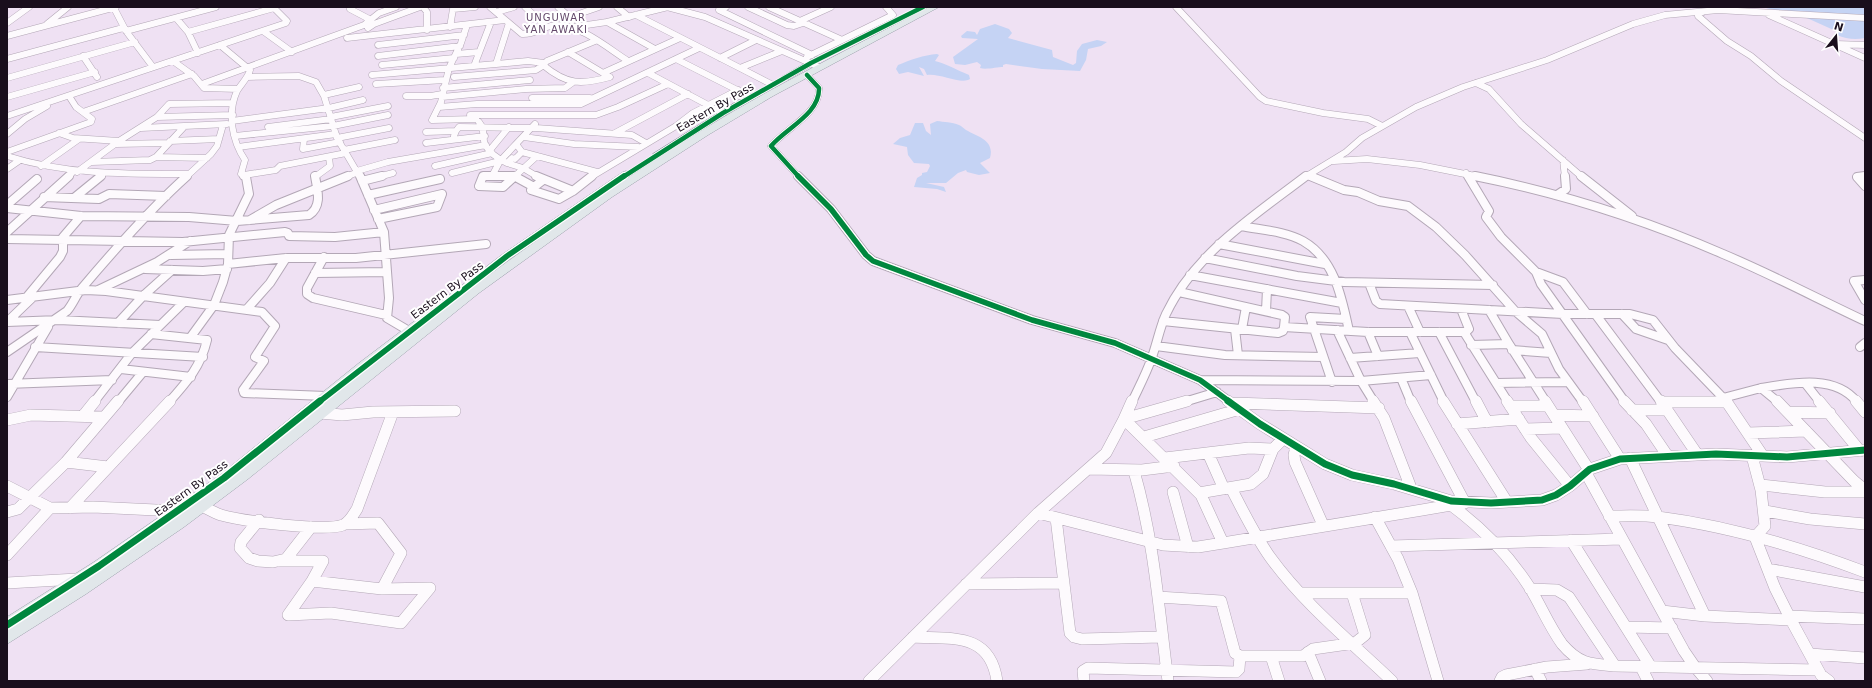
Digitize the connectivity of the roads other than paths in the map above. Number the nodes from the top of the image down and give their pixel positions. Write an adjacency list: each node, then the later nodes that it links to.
1 (30, 7): 43 (street)
2 (68, 7): 47 (street)
3 (115, 7): 47 (street); 52 (street)
4 (216, 7): 37 (street)
5 (274, 7): 54 (street); 55 (street)
6 (351, 7): 40 (street)
7 (396, 7): 40 (street)
8 (421, 7): 53 (street); 59 (street)
9 (490, 7): 28 (street)
10 (514, 7): 28 (street)
11 (525, 7): 50 (street)
12 (558, 7): 35 (street)
13 (595, 7): 35 (street)
14 (617, 7): 36 (street)
15 (667, 7): 29 (street); 33 (street)
16 (693, 7): 29 (street)
17 (726, 7): 26 (street)
18 (748, 7): 27 (street)
19 (761, 7): 27 (street)
20 (769, 7): 46 (street)
21 (831, 7): 46 (street)
22 (886, 7): 63 (street)
23 (923, 7): 87 (main road, Eastern By Pass)
24 (935, 7): 87 (main road, Eastern By Pass)
25 (1176, 7): 147 (street)
26 (720, 10): 38 (street); 48 (street)
27 (754, 10): 48 (street)
28 (497, 12): 41 (street)
29 (687, 12): 38 (street)
30 (1703, 12): 31 (street); 109 (street); 162 (street)
31 (1760, 12): 32 (street); 42 (street)
32 (1782, 13): 39 (street); 42 (street)
33 (636, 15): 36 (street); 61 (street)
34 (472, 16): 44 (street); 49 (street); 49 (street); 56 (street)
35 (570, 17): 51 (street)
36 (629, 17): 45 (street)
37 (176, 18): 52 (street); 55 (street)
38 (705, 18): 58 (street)
39 (1865, 18)
40 (371, 20): 74 (street)
41 (507, 21): 44 (street); 50 (street); 88 (street)
42 (1783, 21): 66 (street)
43 (8, 22)
44 (491, 22): 75 (street)
45 (606, 22): 51 (street); 72 (street)
46 (802, 22): 48 (street); 63 (street)
47 (44, 26): 57 (street)
48 (768, 26): 58 (street); 87 (street)
49 (450, 27): 53 (street)
50 (548, 27): 51 (street)
51 (575, 27): 64 (street)
52 (124, 30): 65 (street); 83 (street)
53 (427, 30): 59 (street)
54 (263, 31): 69 (street); 74 (street)
55 (188, 32): 77 (street)
56 (464, 35): 67 (street); 70 (street)
57 (7, 36)
58 (747, 36): 62 (street)
59 (360, 37): 60 (street)
60 (347, 38)
61 (680, 38): 71 (street); 72 (street)
62 (756, 40): 73 (street); 81 (street)
63 (842, 40): 87 (street)
64 (595, 41): 76 (street); 86 (street)
65 (135, 42): 78 (street); 92 (street)
66 (1830, 43): 68 (street); 82 (street)
67 (378, 45)
68 (1865, 45)
69 (220, 46): 77 (street); 93 (street)
70 (460, 46): 79 (street); 80 (street)
71 (699, 48): 81 (street); 84 (street)
72 (655, 49): 86 (street)
73 (782, 51): 87 (street); 95 (street)
74 (292, 52): 93 (street)
75 (480, 52): 80 (street); 91 (street)
76 (568, 52): 89 (street); 97 (street)
77 (198, 53): 85 (street)
78 (83, 56): 96 (street); 104 (street)
79 (378, 56)
80 (455, 56): 90 (street); 94 (street)
81 (720, 58): 95 (street)
82 (1865, 58)
83 (7, 59)
84 (676, 59): 98 (street); 118 (street)
85 (174, 61): 92 (street); 99 (street)
86 (628, 61): 97 (street)
87 (811, 61): 101 (main road, Eastern By Pass); 115 (main road, Eastern By Pass)
88 (496, 64): 89 (street); 91 (street)
89 (544, 64): 105 (street); 108 (street)
90 (382, 65)
91 (474, 66): 94 (street)
92 (153, 67): 114 (street)
93 (249, 67): 102 (street); 110 (street)
94 (449, 68): 100 (street); 106 (street)
95 (740, 68): 115 (street)
96 (95, 72): 114 (street); 124 (street)
97 (603, 73): 103 (street)
98 (648, 73): 112 (street); 113 (street)
99 (192, 74): 110 (street); 136 (street)
100 (372, 75)
101 (807, 75): 309 (street); 341 (main road, Eastern By Pass)
102 (247, 77): 117 (street); 121 (street)
103 (610, 77): 108 (street); 112 (street)
104 (7, 78)
105 (454, 78)
106 (445, 80): 111 (street); 119 (street)
107 (530, 80): 119 (street)
108 (572, 82): 119 (street)
109 (1476, 83): 147 (street); 182 (street)
110 (202, 84): 117 (street)
111 (376, 84)
112 (622, 84): 127 (street)
113 (668, 84): 120 (street); 140 (street)
114 (101, 85): 122 (street)
115 (773, 85): 125 (main road, Eastern By Pass)
116 (359, 87): 121 (street)
117 (238, 89): 130 (street)
118 (738, 90): 125 (street); 132 (street)
119 (442, 93): 123 (street); 134 (street)
120 (688, 94): 132 (street); 156 (street)
121 (324, 95): 135 (street)
122 (69, 96): 128 (street); 136 (street)
123 (406, 96)
124 (7, 97)
125 (751, 97): 137 (main road, Eastern By Pass)
126 (532, 98): 127 (street)
127 (594, 98): 131 (street)
128 (57, 100): 139 (street); 157 (street)
129 (363, 100): 135 (street)
130 (233, 103): 141 (street); 145 (street)
131 (465, 105): 134 (street); 142 (street)
132 (708, 105): 137 (street); 170 (street)
133 (388, 106): 143 (street)
134 (439, 107): 142 (street)
135 (329, 108): 143 (street); 145 (street)
136 (83, 112): 155 (street)
137 (723, 113): 286 (main road, Eastern By Pass)
138 (388, 115): 143 (street)
139 (7, 116)
140 (539, 116): 142 (street); 152 (street)
141 (157, 117): 145 (street); 149 (street)
142 (473, 117): 146 (street)
143 (332, 121): 145 (street); 161 (street)
144 (223, 125): 145 (street); 150 (street); 160 (street)
145 (233, 126): 171 (street)
146 (483, 126): 148 (street); 153 (street); 158 (street)
147 (1382, 126): 183 (street)
148 (509, 127): 152 (street); 172 (street)
149 (141, 128): 150 (street); 168 (street)
150 (183, 128): 166 (street)
151 (389, 128): 161 (street)
152 (533, 128): 156 (street); 159 (street)
153 (456, 131): 154 (street); 165 (street)
154 (426, 132)
155 (59, 133): 163 (street); 173 (street)
156 (615, 133): 170 (street)
157 (7, 134)
158 (485, 136): 165 (street); 172 (street)
159 (524, 137): 169 (street); 170 (street)
160 (219, 138): 166 (street); 180 (street)
161 (338, 138): 171 (street); 174 (street)
162 (1865, 138)
163 (79, 139): 168 (street); 186 (street)
164 (395, 140): 174 (street)
165 (453, 140): 167 (street)
166 (169, 142): 168 (street); 178 (street)
167 (426, 142)
168 (117, 143): 184 (street)
169 (516, 144): 175 (street); 185 (street)
170 (643, 145): 193 (street)
171 (238, 147): 198 (street)
172 (489, 149): 185 (street); 187 (street); 191 (street)
173 (7, 152)
174 (345, 152): 179 (street); 191 (street)
175 (522, 152): 177 (street); 185 (street)
176 (7, 156): 181 (street)
177 (537, 156): 188 (street); 193 (street)
178 (156, 157): 180 (street); 184 (street)
179 (329, 157): 198 (street); 209 (street)
180 (207, 158): 197 (street)
181 (20, 160): 186 (street); 189 (street)
182 (1563, 160): 212 (street); 224 (street)
183 (1330, 161): 196 (street); 199 (street)
184 (92, 162): 190 (street)
185 (504, 162): 188 (street); 195 (street); 200 (street)
186 (41, 166): 190 (street)
187 (435, 166)
188 (523, 168): 201 (street); 205 (street)
189 (7, 169)
190 (75, 172): 194 (street); 214 (street)
191 (358, 172): 206 (street); 209 (street)
192 (393, 172): 206 (street)
193 (596, 172): 210 (street)
194 (104, 173): 197 (street); 215 (street)
195 (452, 173)
196 (1466, 173): 212 (street); 246 (street)
197 (189, 174): 213 (street)
198 (244, 175): 222 (street)
199 (1308, 175): 225 (street); 252 (street)
200 (492, 176): 201 (street); 201 (street)
201 (514, 176): 208 (street)
202 (1865, 176): 207 (street)
203 (37, 178): 216 (street)
204 (440, 179): 211 (street)
205 (543, 180): 208 (street); 210 (street)
206 (362, 181): 211 (street)
207 (1865, 186)
208 (534, 187): 210 (street)
209 (317, 188): 223 (street); 223 (street)
210 (573, 191)
211 (368, 195): 217 (street)
212 (1557, 195): 224 (street)
213 (166, 196): 215 (street); 220 (street)
214 (44, 197): 215 (street); 218 (street)
215 (74, 198)
216 (7, 207): 218 (street)
217 (374, 210): 221 (street); 221 (street)
218 (29, 211): 219 (street); 226 (street)
219 (81, 216): 220 (street); 230 (street)
220 (147, 217): 222 (street); 231 (street)
221 (378, 219): 227 (street)
222 (237, 220): 223 (street); 228 (street)
223 (250, 220)
224 (1647, 224): 278 (street)
225 (1241, 226): 234 (street); 241 (street)
226 (7, 232)
227 (384, 232): 228 (street); 236 (street)
228 (229, 238): 232 (street); 235 (street)
229 (7, 239): 230 (street)
230 (62, 240): 231 (street); 258 (street)
231 (124, 240): 232 (street); 255 (street)
232 (190, 241): 237 (street)
233 (486, 244): 236 (street)
234 (1219, 244): 240 (street); 241 (street)
235 (228, 254): 237 (street); 242 (street)
236 (386, 254): 238 (street); 245 (street)
237 (171, 255): 243 (street)
238 (324, 257): 239 (street); 247 (street)
239 (286, 258): 242 (street); 266 (street)
240 (1205, 258): 248 (street); 250 (street)
241 (1325, 264): 250 (street)
242 (227, 266): 244 (street); 263 (street)
243 (144, 269): 244 (street); 254 (street)
244 (172, 270): 257 (street)
245 (387, 272): 247 (street); 274 (street)
246 (1536, 272): 271 (street); 272 (street)
247 (315, 273): 274 (street)
248 (1190, 276): 253 (street); 256 (street)
249 (1865, 280): 260 (street)
250 (1337, 282): 251 (street); 262 (street)
251 (1369, 283): 252 (street); 264 (street)
252 (1493, 285): 270 (street)
253 (1267, 289): 262 (street); 269 (street)
254 (97, 290): 255 (street); 257 (street)
255 (79, 292): 258 (street); 276 (street)
256 (1179, 292): 265 (street); 277 (street)
257 (143, 296): 261 (street); 280 (street)
258 (29, 298): 259 (street); 279 (street)
259 (7, 300)
260 (1865, 300)
261 (184, 302): 263 (street); 281 (street)
262 (1342, 303): 275 (street)
263 (214, 305): 266 (street); 293 (street)
264 (1408, 306): 267 (street); 289 (street)
265 (1246, 307): 269 (street); 283 (street)
266 (247, 309): 327 (street)
267 (1461, 309): 268 (street); 291 (street)
268 (1489, 310): 270 (street); 299 (street)
269 (1266, 311): 282 (street)
270 (1515, 311): 271 (street); 304 (street)
271 (1563, 314): 272 (street); 336 (street)
272 (1592, 314): 273 (street); 333 (street)
273 (1622, 314): 294 (street); 294 (street)
274 (386, 315): 286 (street)
275 (1346, 319): 284 (street); 287 (street)
276 (54, 321): 279 (street); 280 (street); 298 (street); 301 (street)
277 (1163, 321): 283 (street); 297 (street)
278 (1865, 321)
279 (7, 322)
280 (118, 323): 281 (street)
281 (160, 325): 292 (street)
282 (1284, 327): 283 (street); 284 (street)
283 (1239, 329): 305 (street)
284 (1313, 329): 285 (street); 308 (street)
285 (1337, 330): 287 (street); 310 (street)
286 (409, 331): 327 (main road, Eastern By Pass)
287 (1349, 331): 288 (street)
288 (1368, 332): 289 (street); 306 (street)
289 (1415, 332): 290 (street); 303 (street)
290 (1439, 332): 291 (street); 350 (street)
291 (1464, 332): 296 (street)
292 (151, 334): 293 (street); 302 (street)
293 (190, 338): 307 (street)
294 (1668, 340): 329 (street)
295 (1865, 343): 300 (street)
296 (1471, 344): 299 (street); 323 (street)
297 (1156, 346): 305 (street); 309 (street)
298 (35, 347): 302 (street); 322 (street)
299 (1510, 347): 304 (street); 320 (street)
300 (1865, 348)
301 (7, 352)
302 (132, 353): 307 (street); 311 (street)
303 (1420, 353): 306 (street); 313 (street)
304 (1551, 353): 321 (street)
305 (1238, 355): 308 (street)
306 (1378, 356): 310 (street)
307 (203, 357): 314 (street)
308 (1323, 357): 319 (street)
309 (1152, 358): 317 (street); 347 (street)
310 (1350, 358): 318 (street)
311 (121, 369): 312 (street); 316 (street)
312 (143, 372): 314 (street); 346 (street)
313 (1431, 375): 315 (street); 351 (street)
314 (191, 377): 371 (street)
315 (1400, 378): 318 (street); 386 (street)
316 (112, 380): 322 (street); 344 (street)
317 (1200, 380): 319 (street); 326 (street)
318 (1361, 381): 319 (street); 334 (street)
319 (1332, 382)
320 (1533, 382): 321 (street); 323 (street); 332 (street)
321 (1568, 382): 345 (street)
322 (11, 383): 328 (street)
323 (1496, 383): 331 (street)
324 (1805, 383): 325 (street); 340 (street); 342 (street)
325 (1761, 388): 329 (street); 339 (street)
326 (1217, 392): 330 (street); 347 (street)
327 (326, 396): 390 (main road, Eastern By Pass)
328 (7, 397)
329 (1725, 400): 333 (street); 355 (street)
330 (1232, 403): 334 (street); 335 (street)
331 (1510, 406): 332 (street); 348 (street)
332 (1548, 406): 343 (street)
333 (1664, 406): 336 (street); 363 (street)
334 (1379, 408): 379 (street)
335 (1240, 409): 356 (street); 357 (street)
336 (1632, 410): 364 (street)
337 (455, 411): 338 (street)
338 (393, 412): 341 (street); 399 (street)
339 (1788, 412): 342 (street); 354 (street)
340 (1865, 412)
341 (320, 413): 387 (main road, Eastern By Pass)
342 (1830, 413): 360 (street)
343 (1554, 415): 345 (street); 352 (street)
344 (83, 416): 346 (street); 349 (street)
345 (1592, 416): 368 (street)
346 (104, 417): 369 (street)
347 (1124, 419): 356 (street); 372 (street)
348 (1519, 419): 350 (street); 353 (street)
349 (7, 420)
350 (1487, 422): 351 (street)
351 (1457, 424): 384 (street)
352 (1562, 428): 353 (street); 374 (street)
353 (1525, 429): 377 (street)
354 (1806, 431): 355 (street); 362 (street)
355 (1748, 433): 366 (street)
356 (1144, 437): 367 (street)
357 (1284, 439): 358 (street); 359 (street)
358 (1296, 447): 379 (street); 401 (street)
359 (1273, 449): 361 (street); 378 (street)
360 (1863, 450): 362 (street)
361 (1208, 453): 367 (street); 378 (street)
362 (1828, 453): 366 (street); 380 (street)
363 (1697, 454): 364 (street); 365 (street)
364 (1667, 456): 368 (street)
365 (1752, 456): 366 (street); 375 (street)
366 (1763, 456)
367 (1165, 458): 370 (street)
368 (1625, 458): 374 (street); 396 (street)
369 (66, 462): 371 (street); 383 (street)
370 (1174, 466): 373 (street); 382 (street)
371 (108, 467): 389 (street)
372 (1088, 469): 373 (street); 393 (street)
373 (1134, 471): 407 (street)
374 (1587, 471): 377 (street); 394 (street)
375 (1761, 485): 380 (street); 391 (street)
376 (7, 486): 383 (street)
377 (1570, 486): 384 (street)
378 (1227, 488): 382 (street); 403 (street)
379 (1411, 488): 385 (street)
380 (1865, 491)
381 (1173, 492): 411 (street)
382 (1199, 493): 409 (street)
383 (29, 498): 388 (street); 392 (street)
384 (1507, 502): 386 (street)
385 (1451, 503): 386 (street); 395 (street); 408 (street)
386 (1465, 503)
387 (202, 506): 398 (street); 437 (main road, Eastern By Pass)
388 (50, 508): 389 (street); 412 (street)
389 (70, 508): 390 (street)
390 (177, 511): 416 (main road, Eastern By Pass)
391 (1765, 511): 400 (street); 404 (street)
392 (7, 512)
393 (1038, 513): 397 (street); 420 (street)
394 (1609, 516): 396 (street); 405 (street)
395 (1375, 517): 401 (street); 410 (street)
396 (1657, 517): 404 (street); 429 (street)
397 (1056, 518): 407 (street); 419 (street)
398 (259, 520): 402 (street); 413 (street)
399 (345, 524): 402 (street); 422 (street)
400 (1865, 524)
401 (1323, 525): 403 (street)
402 (311, 527): 413 (street)
403 (1256, 536): 409 (street); 424 (street)
404 (1755, 537): 414 (street); 415 (street)
405 (1621, 538): 406 (street); 428 (street)
406 (1571, 540): 408 (street); 433 (street)
407 (1151, 542): 411 (street); 427 (street)
408 (1494, 542): 410 (street); 423 (street)
409 (1223, 543): 411 (street)
410 (1391, 546): 426 (street)
411 (1188, 548)
412 (7, 555)
413 (280, 562): 417 (street)
414 (1768, 569): 421 (street); 430 (street)
415 (1865, 572)
416 (79, 579): 418 (street); 432 (main road, Eastern By Pass)
417 (312, 581): 422 (street); 422 (street)
418 (7, 583)
419 (1064, 583): 420 (street); 436 (street)
420 (966, 584): 435 (street)
421 (1865, 587)
422 (382, 589)
423 (1530, 589): 444 (street); 445 (street)
424 (1300, 593): 425 (street); 438 (street)
425 (1352, 593): 426 (street); 438 (street)
426 (1412, 593): 458 (street)
427 (1158, 597): 436 (street); 441 (street)
428 (1662, 611): 429 (street); 434 (street)
429 (1705, 616): 430 (street)
430 (1790, 618): 431 (street); 440 (street)
431 (1865, 619)
432 (7, 625)
433 (1626, 627): 434 (street); 447 (street)
434 (1672, 628): 446 (street)
435 (913, 637): 452 (street); 453 (street)
436 (1161, 637): 450 (street)
437 (7, 638)
438 (1352, 643): 439 (street); 457 (street)
439 (1308, 652): 442 (street); 456 (street)
440 (1810, 654): 443 (street); 449 (street)
441 (1240, 656): 442 (street); 450 (street)
442 (1271, 656): 455 (street)
443 (1865, 658)
444 (1588, 664): 445 (street); 448 (street)
445 (1615, 666): 447 (street)
446 (1694, 666): 447 (street); 449 (street); 451 (street)
447 (1646, 667): 461 (street)
448 (1535, 670): 459 (street); 460 (street)
449 (1818, 670): 462 (street)
450 (1167, 675): 454 (street)
451 (1706, 680)
452 (869, 681)
453 (997, 681)
454 (1084, 681)
455 (1279, 681)
456 (1320, 681)
457 (1392, 681)
458 (1438, 681)
459 (1500, 681)
460 (1541, 681)
461 (1648, 681)
462 (1829, 681)

